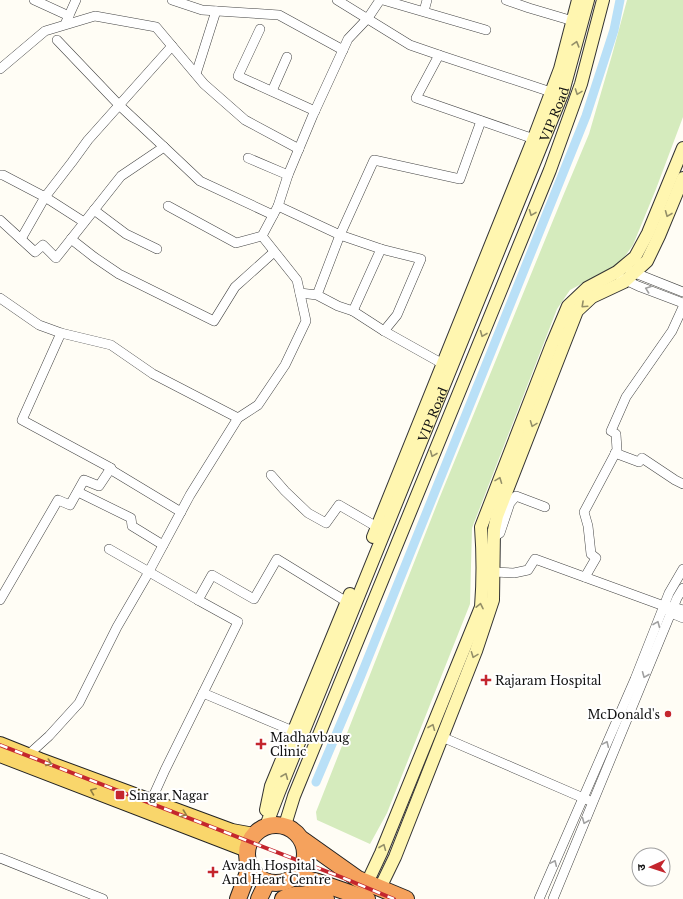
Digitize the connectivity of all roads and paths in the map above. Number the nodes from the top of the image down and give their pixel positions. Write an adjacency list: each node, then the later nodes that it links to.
1 (34, 0): 14 (street)
2 (76, 0): 14 (street)
3 (172, 0): 11 (street)
4 (337, 0): 13 (street)
5 (382, 0): 12 (street); 13 (street)
6 (427, 0): 12 (street)
7 (506, 0): 15 (street)
8 (578, 0): 15 (street, VIP Road)
9 (588, 0): 69 (street, VIP Road, one-way to 9)
10 (603, 0): 97 (street, VIP Road, one-way to 97)
11 (216, 11): 20 (street); 24 (street)
12 (424, 11): 17 (street)
13 (368, 18): 20 (street); 21 (street)
14 (67, 20): 19 (street); 23 (street)
15 (573, 20): 26 (street, VIP Road)
16 (260, 29): 25 (street)
17 (486, 30)
18 (58, 40): 27 (street)
19 (172, 46): 24 (street); 27 (street)
20 (343, 50): 28 (street)
21 (439, 55): 26 (street); 29 (street)
22 (287, 57): 25 (street)
23 (0, 69)
24 (196, 74): 33 (street)
25 (272, 91): 28 (street)
26 (552, 92): 30 (street, VIP Road)
27 (119, 105): 31 (street); 38 (street)
28 (315, 111): 33 (street)
29 (481, 120): 30 (street); 46 (street)
30 (534, 139): 63 (street, VIP Road)
31 (164, 147): 41 (street); 42 (street)
32 (683, 148): 52 (street)
33 (299, 149): 36 (street)
34 (248, 158): 36 (street)
35 (0, 175): 38 (street)
36 (288, 175): 40 (street)
37 (683, 178): 53 (street, one-way to 53)
38 (45, 197): 44 (street); 47 (street)
39 (168, 206): 45 (street)
40 (278, 206): 42 (street); 46 (street)
41 (94, 210): 44 (street); 49 (street)
42 (273, 215): 45 (street)
43 (0, 220): 47 (street)
44 (84, 222): 48 (street)
45 (262, 236): 51 (street)
46 (340, 236): 50 (street); 56 (street)
47 (22, 239): 48 (street)
48 (71, 239): 51 (street)
49 (157, 249)
50 (381, 249): 60 (street); 61 (street)
51 (274, 252): 55 (street)
52 (617, 271): 53 (street); 75 (street, one-way to 52)
53 (630, 277): 54 (street); 58 (street, one-way to 53); 75 (street, one-way to 75)
54 (683, 292)
55 (300, 293): 56 (street); 64 (street)
56 (316, 295): 60 (street)
57 (0, 298): 62 (street)
58 (683, 303)
59 (683, 307): 65 (street)
60 (353, 312): 61 (street)
61 (384, 331): 63 (street)
62 (61, 333): 64 (street); 66 (street)
63 (443, 364): 69 (street, VIP Road)
64 (238, 418): 72 (street)
65 (615, 453): 68 (street); 80 (street)
66 (110, 468): 70 (street); 72 (street)
67 (272, 475): 73 (street)
68 (683, 484)
69 (397, 489): 73 (street, VIP Road); 98 (street, VIP Road, one-way to 69)
70 (78, 492): 74 (street); 82 (street)
71 (545, 507): 75 (street)
72 (181, 512): 74 (street)
73 (377, 527): 84 (street, VIP Road)
74 (163, 545): 78 (street)
75 (490, 545): 79 (street); 105 (street, one-way to 75)
76 (109, 549): 78 (street)
77 (683, 569): 85 (street)
78 (149, 571): 83 (street); 93 (street)
79 (493, 572): 80 (street); 90 (street, one-way to 90)
80 (586, 578): 85 (street)
81 (683, 588): 85 (street)
82 (0, 600)
83 (198, 600): 84 (street); 88 (street)
84 (347, 602): 89 (street, VIP Road)
85 (669, 609): 86 (street); 87 (street); 94 (street, one-way to 85); 96 (street, one-way to 96)
86 (683, 610)
87 (683, 618)
88 (203, 693): 89 (street); 95 (street)
89 (293, 731): 98 (street, VIP Road)
90 (442, 737): 94 (street); 105 (street)
91 (0, 744): 93 (main road)
92 (0, 755): 100 (main road, one-way to 92)
93 (28, 755): 95 (main road, one-way to 95)
94 (583, 798): 96 (street); 113 (street, one-way to 94)
95 (151, 801): 98 (main road, one-way to 98)
96 (593, 802): 114 (street, one-way to 114)
97 (285, 825): 98 (highway); 99 (highway)
98 (261, 829): 100 (highway)
99 (302, 840): 103 (highway); 105 (highway)
100 (247, 850): 102 (highway)
101 (0, 858): 107 (street)
102 (250, 867): 104 (highway); 108 (highway)
103 (295, 876): 104 (highway); 106 (highway)
104 (267, 882): 109 (highway)
105 (374, 885): 112 (highway)
106 (355, 897)
107 (103, 899)
108 (238, 899)
109 (259, 899)
110 (283, 899): 111 (highway)
111 (326, 899)
112 (406, 899)
113 (539, 899)
114 (553, 899)

